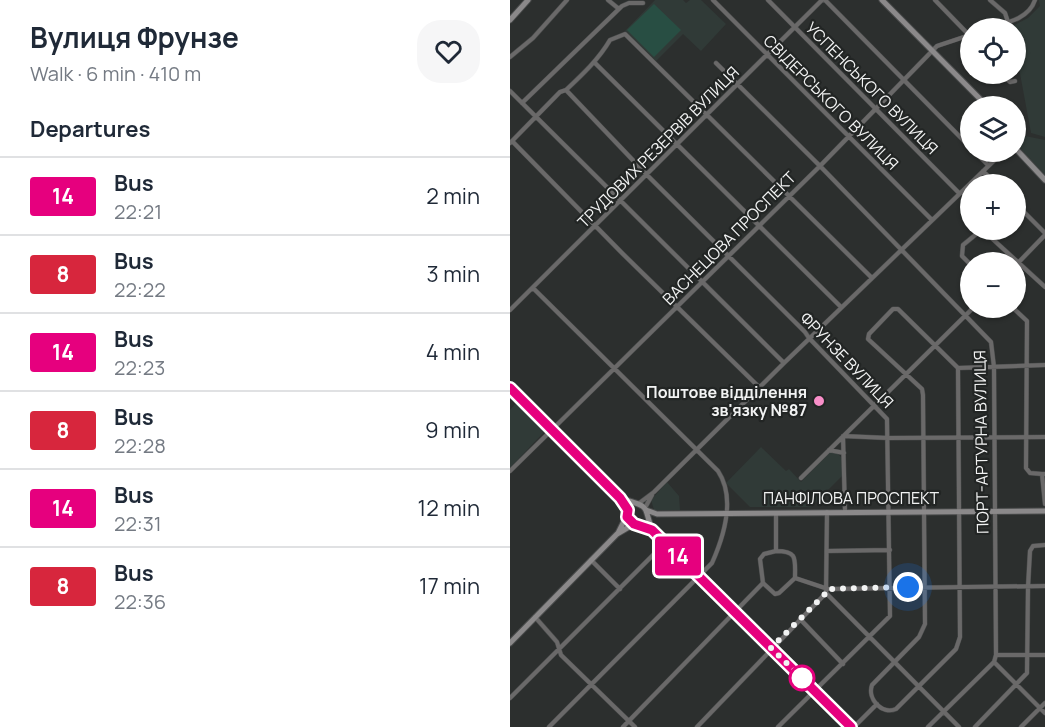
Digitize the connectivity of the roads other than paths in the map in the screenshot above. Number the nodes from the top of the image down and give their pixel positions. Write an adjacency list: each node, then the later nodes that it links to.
1 (528, 0): 15 (main road)
2 (567, 0): 21 (street)
3 (608, 0): 12 (street)
4 (713, 0): 20 (street, СВІДЕРСЬКОГО ВУЛИЦЯ)
5 (768, 0): 17 (street, УСПЕНСЬКОГО ВУЛИЦЯ)
6 (823, 0): 17 (street, ТРУДОВИХ РЕЗЕРВІВ ВУЛИЦЯ); 24 (street)
7 (882, 0): 19 (main road)
8 (934, 0): 16 (street)
9 (990, 0): 13 (street)
10 (1035, 0): 14 (street)
11 (643, 3): 12 (street)
12 (619, 9): 29 (street)
13 (1007, 18)
14 (1018, 18)
15 (510, 20)
16 (960, 25)
17 (795, 27): 20 (street, ТРУДОВИХ РЕЗЕРВІВ ВУЛИЦЯ); 30 (street, УСПЕНСЬКОГО ВУЛИЦЯ)
18 (960, 38): 19 (street, ВАСНЕЦОВА ПРОСПЕКТ)
19 (932, 51): 24 (street, ВАСНЕЦОВА ПРОСПЕКТ); 28 (main road)
20 (767, 56): 25 (street, ТРУДОВИХ РЕЗЕРВІВ ВУЛИЦЯ); 33 (street, СВІДЕРСЬКОГО ВУЛИЦЯ)
21 (510, 57)
22 (594, 62): 26 (street); 32 (street); 36 (street)
23 (716, 63): 25 (street, ПОРТ-АРТУРНА ВУЛИЦЯ)
24 (904, 80): 30 (street, ВАСНЕЦОВА ПРОСПЕКТ); 34 (street)
25 (738, 85): 32 (street, ТРУДОВИХ РЕЗЕРВІВ ВУЛИЦЯ); 41 (street, ПОРТ-АРТУРНА ВУЛИЦЯ)
26 (566, 90): 31 (street); 44 (street, ФРУНЗЕ ВУЛИЦЯ)
27 (510, 91): 29 (street)
28 (977, 96)
29 (522, 103): 31 (street)
30 (876, 109): 33 (street, ВАСНЕЦОВА ПРОСПЕКТ); 46 (street, УСПЕНСЬКОГО ВУЛИЦЯ)
31 (535, 116): 35 (street); 48 (street)
32 (708, 116): 36 (street, ТРУДОВИХ РЕЗЕРВІВ ВУЛИЦЯ); 47 (street)
33 (849, 136): 41 (street, ВАСНЕЦОВА ПРОСПЕКТ); 50 (street, СВІДЕРСЬКОГО ВУЛИЦЯ)
34 (960, 137)
35 (511, 142): 51 (street)
36 (677, 144): 44 (street, ТРУДОВИХ РЕЗЕРВІВ ВУЛИЦЯ); 52 (street)
37 (1026, 160): 45 (main road)
38 (985, 162): 40 (street)
39 (992, 162): 40 (street)
40 (988, 165): 42 (street)
41 (820, 166): 47 (street, ВАСНЕЦОВА ПРОСПЕКТ); 54 (street, ПОРТ-АРТУРНА ВУЛИЦЯ)
42 (982, 171): 43 (street); 46 (street)
43 (985, 174)
44 (647, 175): 48 (street, ТРУДОВИХ РЕЗЕРВІВ ВУЛИЦЯ); 58 (street, ФРУНЗЕ ВУЛИЦЯ)
45 (1045, 180)
46 (959, 193): 50 (street)
47 (789, 195): 52 (street, ВАСНЕЦОВА ПРОСПЕКТ); 60 (street)
48 (621, 201): 51 (street, ТРУДОВИХ РЕЗЕРВІВ ВУЛИЦЯ); 61 (street)
49 (1026, 214): 53 (street)
50 (932, 220): 54 (street)
51 (595, 226): 63 (street, ТРУДОВИХ РЕЗЕРВІВ ВУЛИЦЯ); 64 (street)
52 (759, 227): 58 (street, ВАСНЕЦОВА ПРОСПЕКТ); 65 (street)
53 (1045, 234): 57 (street)
54 (901, 250): 60 (street); 66 (street, ПОРТ-АРТУРНА ВУЛИЦЯ)
55 (962, 252): 56 (street)
56 (1006, 252)
57 (1026, 254)
58 (728, 256): 61 (street, ВАСНЕЦОВА ПРОСПЕКТ); 71 (street, ФРУНЗЕ ВУЛИЦЯ)
59 (1026, 271): 62 (street)
60 (872, 278): 65 (street)
61 (702, 282): 64 (street, ВАСНЕЦОВА ПРОСПЕКТ); 73 (street)
62 (1045, 287)
63 (533, 288): 67 (street, ТРУДОВИХ РЕЗЕРВІВ ВУЛИЦЯ); 77 (street)
64 (676, 307): 77 (street, ВАСНЕЦОВА ПРОСПЕКТ); 80 (street)
65 (842, 307): 71 (street)
66 (960, 309)
67 (510, 310)
68 (963, 318): 72 (street)
69 (969, 318): 76 (street, ПОРТ-АРТУРНА ВУЛИЦЯ)
70 (1024, 318): 74 (street)
71 (809, 338): 73 (street); 82 (street, ФРУНЗЕ ВУЛИЦЯ)
72 (935, 345): 78 (street); 79 (street); 79 (street)
73 (784, 363): 80 (street)
74 (1026, 365): 75 (street); 76 (street); 88 (street)
75 (1045, 365)
76 (994, 366): 78 (street); 87 (street, ПОРТ-АРТУРНА ВУЛИЦЯ)
77 (614, 368): 83 (street, ВАСНЕЦОВА ПРОСПЕКТ); 91 (street)
78 (958, 369): 86 (street)
79 (906, 375): 82 (street); 85 (street)
80 (760, 387): 91 (street)
81 (511, 391): 83 (main road)
82 (875, 405): 84 (street); 90 (street, ФРУНЗЕ ВУЛИЦЯ)
83 (552, 430): 94 (street, ВАСНЕЦОВА ПРОСПЕКТ); 98 (main road)
84 (843, 436): 90 (street); 92 (street); 93 (street)
85 (924, 437): 86 (street); 90 (street); 102 (street)
86 (957, 437): 87 (street); 105 (street)
87 (993, 437): 88 (street); 106 (street, ПОРТ-АРТУРНА ВУЛИЦЯ)
88 (1027, 437): 89 (street); 95 (street)
89 (1045, 437)
90 (888, 438): 104 (street, ФРУНЗЕ ВУЛИЦЯ)
91 (696, 449): 97 (street); 108 (street)
92 (829, 450): 93 (street); 96 (street)
93 (844, 453): 103 (street)
94 (510, 471)
95 (1044, 474): 100 (street)
96 (801, 478)
97 (654, 492): 99 (street); 101 (street)
98 (620, 498): 99 (main road, ПАНФІЛОВА ПРОСПЕКТ); 111 (main road)
99 (636, 504): 101 (main road, ПАНФІЛОВА ПРОСПЕКТ); 111 (main road)
100 (1045, 504)
101 (646, 509): 112 (main road, ПАНФІЛОВА ПРОСПЕКТ); 113 (main road)
102 (924, 510): 104 (main road, ПАНФІЛОВА ПРОСПЕКТ); 105 (main road, ПАНФІЛОВА ПРОСПЕКТ); 128 (street)
103 (845, 511): 104 (main road, ПАНФІЛОВА ПРОСПЕКТ); 110 (main road, ПАНФІЛОВА ПРОСПЕКТ)
104 (889, 511): 119 (street, ФРУНЗЕ ВУЛИЦЯ)
105 (959, 511): 106 (main road, ПАНФІЛОВА ПРОСПЕКТ); 129 (street)
106 (995, 511): 107 (main road, ПАНФІЛОВА ПРОСПЕКТ); 131 (street, ПОРТ-АРТУРНА ВУЛИЦЯ)
107 (1045, 511)
108 (726, 512): 109 (main road, ПАНФІЛОВА ПРОСПЕКТ); 112 (main road, ПАНФІЛОВА ПРОСПЕКТ); 123 (street)
109 (776, 512): 110 (main road, ПАНФІЛОВА ПРОСПЕКТ); 120 (street)
110 (826, 512): 121 (street)
111 (627, 514): 114 (main road); 116 (main road)
112 (657, 514): 113 (main road, ПАНФІЛОВА ПРОСПЕКТ)
113 (646, 518): 114 (main road); 115 (main road)
114 (637, 524): 115 (main road); 116 (main road)
115 (652, 530): 117 (main road)
116 (617, 534): 122 (main road)
117 (665, 543): 123 (main road); 132 (street)
118 (1045, 545): 130 (street)
119 (890, 550): 121 (street); 127 (street, ФРУНЗЕ ВУЛИЦЯ)
120 (776, 551): 124 (street); 125 (street)
121 (827, 551): 133 (street)
122 (591, 560): 132 (street); 135 (main road)
123 (699, 576): 134 (main road); 148 (street)
124 (795, 578): 125 (street); 133 (street)
125 (763, 583): 134 (street)
126 (1045, 586): 130 (street)
127 (891, 587): 128 (street); 133 (street); 137 (street, ФРУНЗЕ ВУЛИЦЯ)
128 (925, 587): 129 (street); 144 (street)
129 (960, 587): 131 (street); 149 (street)
130 (1028, 587): 131 (street); 142 (street)
131 (995, 588): 141 (street, ПОРТ-АРТУРНА ВУЛИЦЯ)
132 (620, 589): 140 (street)
133 (827, 591): 136 (street); 137 (street)
134 (736, 613): 139 (main road); 157 (street)
135 (535, 617): 138 (main road); 140 (street)
136 (800, 620): 139 (street); 146 (street)
137 (870, 637): 144 (street); 146 (street, ФРУНЗЕ ВУЛИЦЯ)
138 (510, 643)
139 (771, 648): 150 (main road); 161 (street)
140 (559, 649): 148 (street); 151 (street)
141 (996, 655): 142 (street); 145 (street, ПОРТ-АРТУРНА ВУЛИЦЯ)
142 (1028, 655): 143 (street); 147 (street)
143 (1045, 655)
144 (895, 662): 149 (street); 153 (street)
145 (994, 662): 147 (street); 155 (street, ПОРТ-АРТУРНА ВУЛИЦЯ)
146 (843, 664): 150 (street, ФРУНЗЕ ВУЛИЦЯ)
147 (1016, 684): 154 (street); 166 (street)
148 (592, 685): 157 (street); 158 (street)
149 (919, 686): 153 (street); 155 (street)
150 (814, 690): 162 (street, ФРУНЗЕ ВУЛИЦЯ); 163 (main road)
151 (510, 698)
152 (1045, 703): 154 (street)
153 (878, 704): 163 (street)
154 (1040, 708): 156 (street); 167 (street)
155 (944, 711): 164 (street, ПОРТ-АРТУРНА ВУЛИЦЯ); 165 (street)
156 (1045, 713)
157 (629, 721): 159 (street); 160 (street)
158 (549, 727)
159 (623, 727)
160 (635, 727)
161 (697, 727)
162 (778, 727)
163 (853, 727)
164 (928, 727)
165 (959, 727)
166 (975, 727)
167 (1021, 727)

